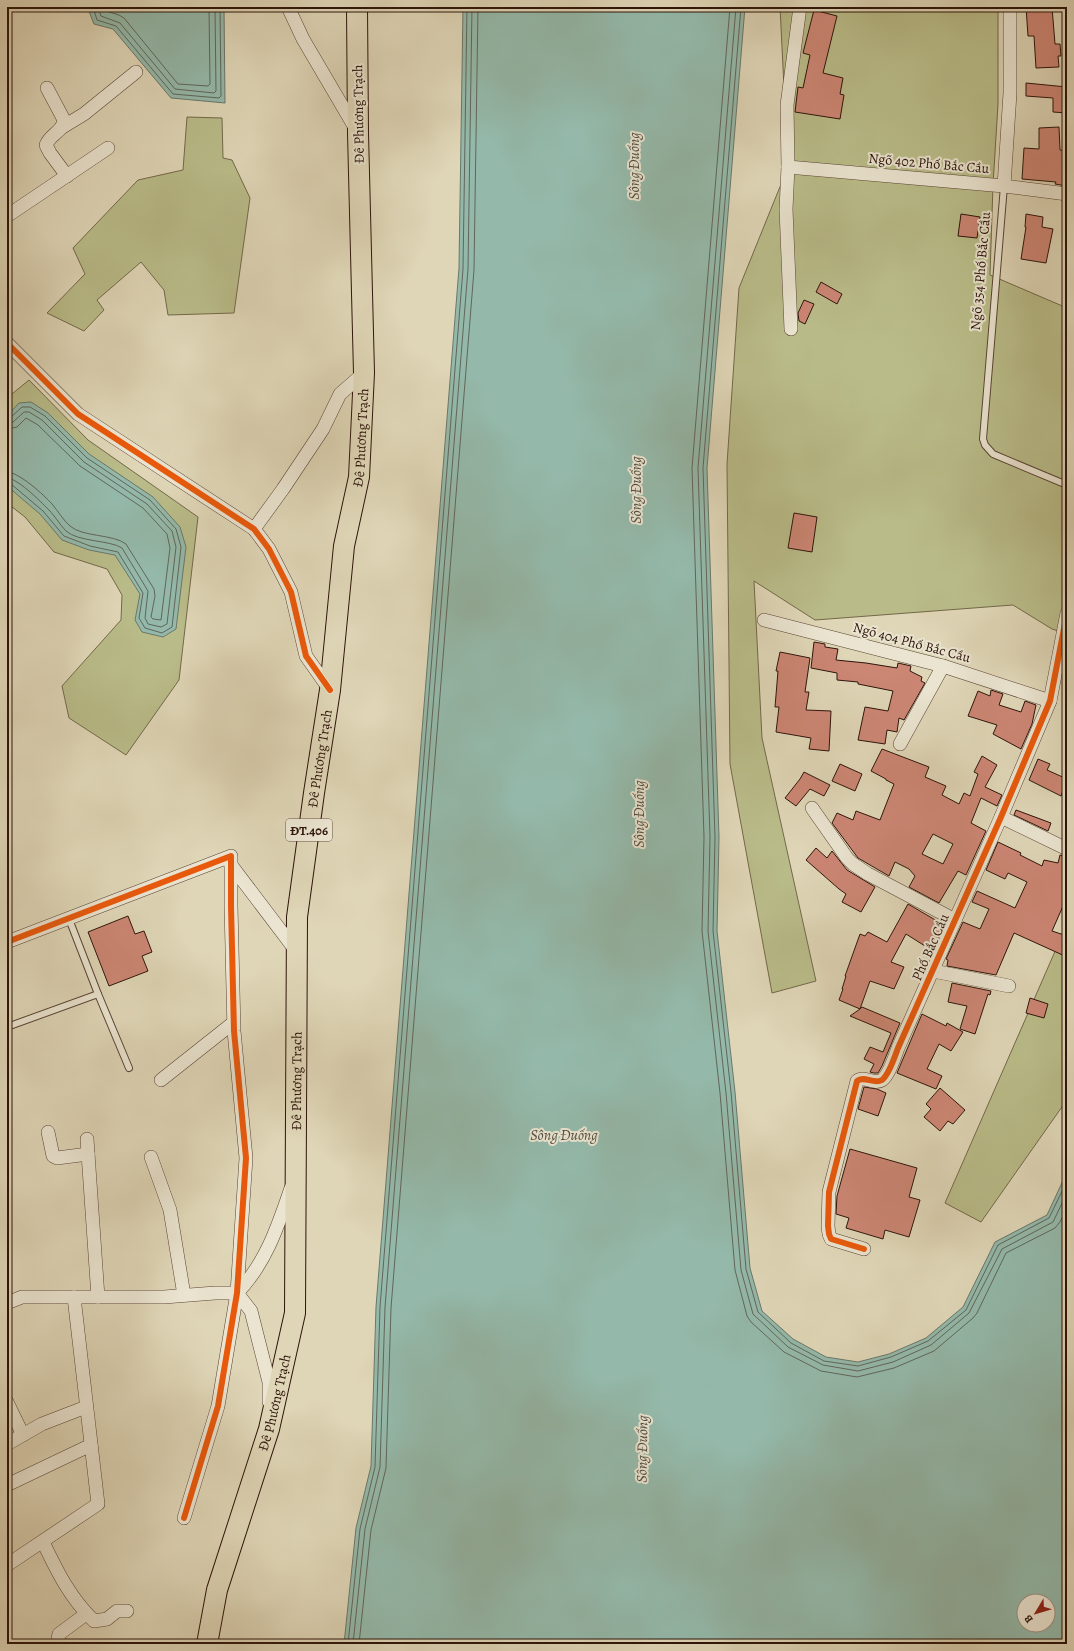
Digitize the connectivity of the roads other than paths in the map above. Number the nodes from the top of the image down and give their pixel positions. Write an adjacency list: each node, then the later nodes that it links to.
1 (288, 7): 8 (street)
2 (357, 7): 8 (main road, Đê Phương Trạch / ĐT.406)
3 (800, 7): 10 (street)
4 (1010, 7): 12 (street, Ngõ 354 Phố Bắc Cầu)
5 (136, 72): 7 (street)
6 (47, 88): 7 (street)
7 (61, 128): 11 (street)
8 (358, 133): 17 (main road, Đê Phương Trạch / ĐT.406)
9 (108, 148): 11 (street)
10 (788, 167): 12 (street, Ngõ 402 Phố Bắc Cầu); 15 (street)
11 (67, 176): 14 (street)
12 (1004, 186): 13 (street, Ngõ 402 Phố Bắc Cầu); 18 (lane, Ngõ 354 Phố Bắc Cầu)
13 (1067, 194)
14 (7, 216)
15 (791, 329)
16 (7, 343): 19 (street)
17 (364, 373): 19 (street); 23 (main road, Đê Phương Trạch / ĐT.406)
18 (1067, 485)
19 (254, 529): 23 (street)
20 (1067, 613): 24 (street, Phố Bắc Cầu)
21 (764, 620): 22 (street, Ngõ 404 Phố Bắc Cầu)
22 (943, 666): 24 (street, Ngõ 404 Phố Bắc Cầu); 25 (street)
23 (330, 690): 33 (main road, Đê Phương Trạch / ĐT.406)
24 (1050, 701): 27 (street, Phố Bắc Cầu)
25 (900, 744)
26 (812, 808): 31 (street)
27 (1001, 817): 28 (street); 31 (street, Phố Bắc Cầu)
28 (1067, 849)
29 (231, 865): 30 (street); 33 (street); 37 (street)
30 (69, 918): 32 (street); 36 (lane)
31 (955, 920): 34 (street, Phố Bắc Cầu)
32 (7, 942)
33 (297, 952): 45 (main road, Đê Phương Trạch / ĐT.406)
34 (933, 971): 35 (street); 46 (street, Phố Bắc Cầu)
35 (1009, 986)
36 (98, 994): 38 (lane); 39 (lane)
37 (234, 1022): 40 (street); 47 (street)
38 (7, 1027)
39 (129, 1068)
40 (161, 1080)
41 (48, 1132): 43 (street)
42 (87, 1139): 43 (street)
43 (88, 1154): 49 (street)
44 (151, 1157): 48 (street)
45 (296, 1174): 47 (street); 54 (main road, Đê Phương Trạch / ĐT.406)
46 (864, 1249)
47 (237, 1293): 48 (street); 54 (street); 59 (street)
48 (184, 1295): 49 (street)
49 (98, 1297): 50 (street)
50 (74, 1298): 51 (street); 53 (street)
51 (7, 1303)
52 (7, 1402): 55 (street)
53 (86, 1407): 55 (street); 57 (street)
54 (269, 1429): 65 (main road, Đê Phương Trạch / ĐT.406)
55 (23, 1435): 56 (street)
56 (7, 1444)
57 (91, 1445): 58 (street); 60 (street)
58 (7, 1485)
59 (184, 1518)
60 (43, 1542): 61 (street); 63 (street)
61 (7, 1564)
62 (127, 1611): 63 (street)
63 (86, 1614): 64 (street)
64 (60, 1644)
65 (207, 1644)

